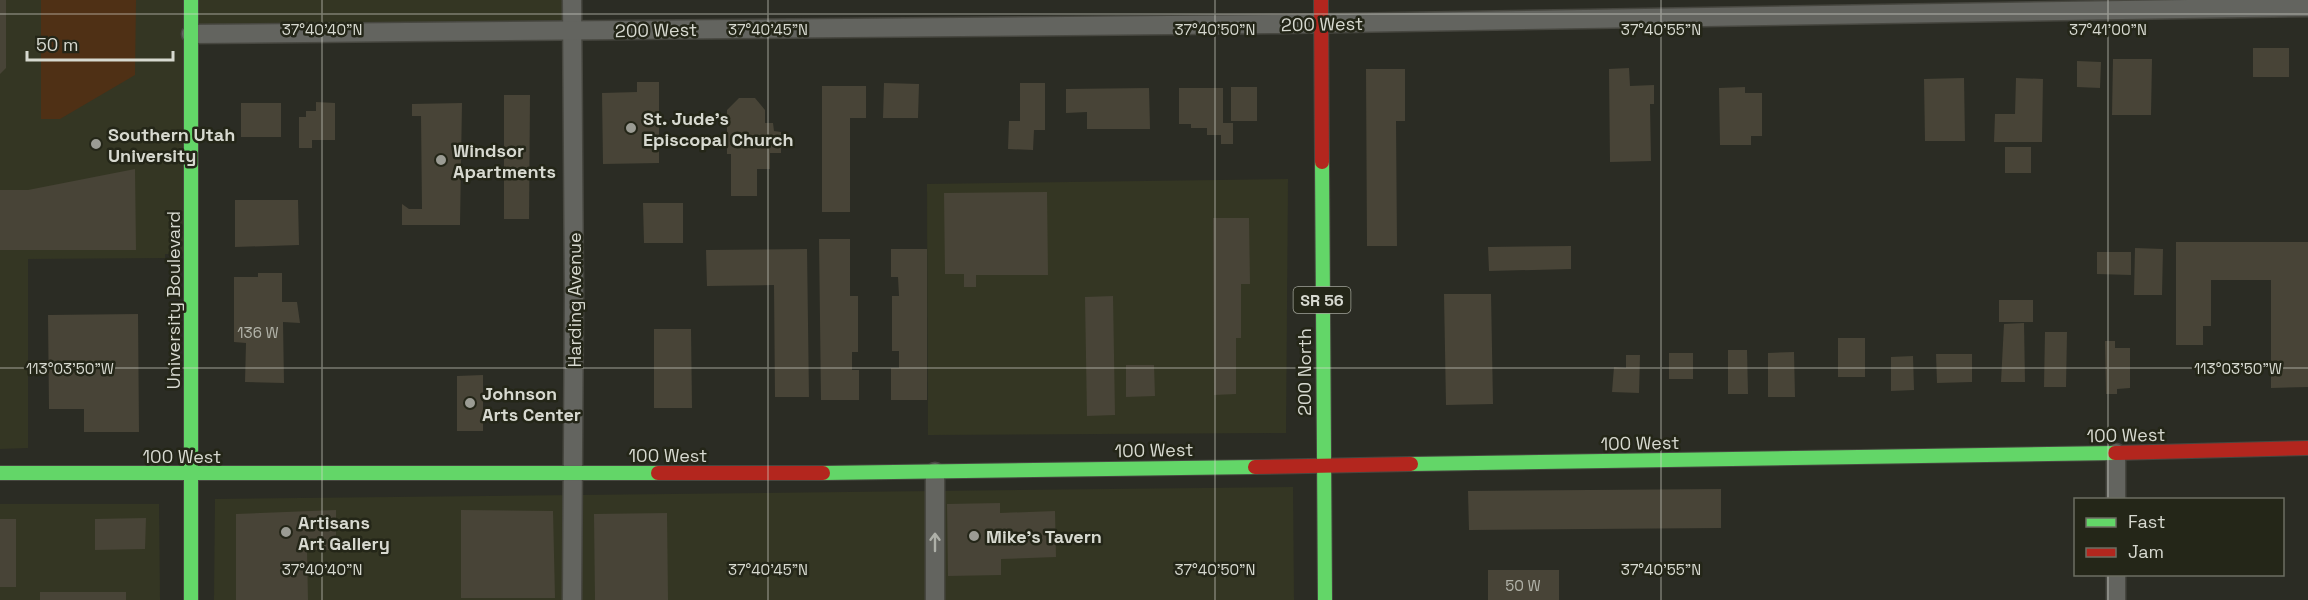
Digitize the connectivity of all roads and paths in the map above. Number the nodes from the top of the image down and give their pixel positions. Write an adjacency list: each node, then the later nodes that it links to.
1 (191, 0): 7 (street, University Boulevard)
2 (572, 0): 6 (street, Harding Avenue)
3 (1321, 0): 5 (street, 200 North / SR 56)
4 (2308, 7): 5 (street, 200 West)
5 (1321, 24): 6 (street, 200 West); 10 (street, 200 North / SR 56)
6 (573, 31): 7 (street, 200 West); 14 (street, Harding Avenue)
7 (191, 34): 13 (street, University Boulevard)
8 (2308, 448): 9 (street, 100 West)
9 (2116, 453): 10 (street, 100 West); 15 (street)
10 (1322, 465): 11 (street, 100 West); 20 (street, 200 North / SR 56)
11 (935, 472): 14 (street, 100 West); 19 (street, one-way to 11)
12 (0, 473): 13 (street, 100 West)
13 (191, 473): 14 (street, 100 West); 17 (street, University Boulevard)
14 (573, 473): 18 (street, Harding Avenue)
15 (2116, 498)
16 (2116, 576): 21 (street)
17 (191, 600)
18 (572, 600)
19 (935, 600)
20 (1325, 600)
21 (2116, 600)

